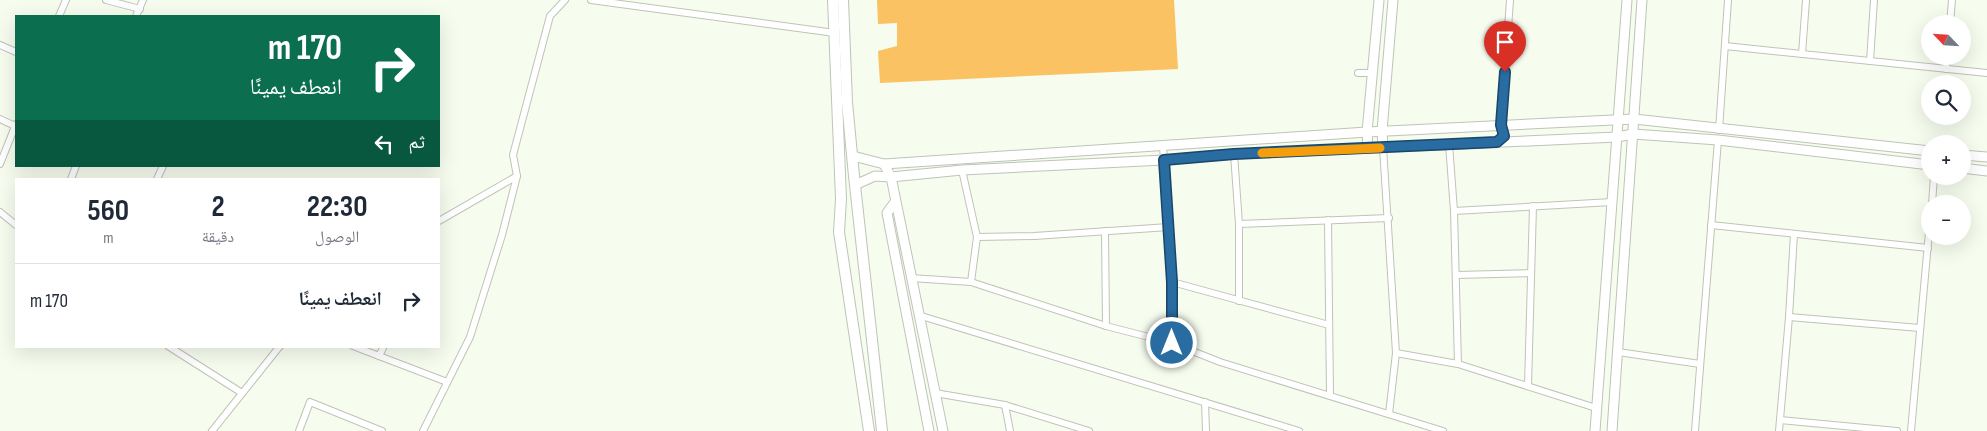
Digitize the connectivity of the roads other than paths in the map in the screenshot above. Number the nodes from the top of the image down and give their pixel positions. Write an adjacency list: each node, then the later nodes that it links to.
1 (66, 0): 18 (street)
2 (106, 0): 17 (street)
3 (143, 0): 17 (street)
4 (564, 0): 61 (street)
5 (591, 0): 21 (street)
6 (833, 0): 21 (main road)
7 (842, 0): 51 (main road)
8 (1379, 0): 29 (street)
9 (1393, 0): 39 (street)
10 (1510, 0): 36 (street)
11 (1627, 0): 34 (street)
12 (1642, 0): 33 (street)
13 (1728, 0): 23 (street)
14 (1806, 0): 25 (street)
15 (1874, 0): 26 (street)
16 (1952, 0): 20 (street)
17 (140, 9): 19 (street)
18 (59, 15)
19 (137, 15)
20 (1951, 15)
21 (835, 33): 117 (main road)
22 (0, 45): 24 (street)
23 (1725, 46): 25 (street); 38 (street)
24 (15, 52)
25 (1802, 54): 26 (street)
26 (1870, 61): 28 (street)
27 (1946, 65): 28 (street)
28 (1946, 69): 31 (street)
29 (1372, 72): 30 (street); 40 (street)
30 (1358, 73)
31 (1987, 73)
32 (0, 119): 35 (street)
33 (1634, 119): 34 (street); 38 (street); 41 (street)
34 (1618, 120): 36 (street); 42 (street)
35 (15, 125)
36 (1501, 125): 39 (street); 44 (street)
37 (15, 127): 55 (street)
38 (1719, 130): 49 (street)
39 (1382, 131): 40 (street); 47 (street)
40 (1367, 132): 46 (street); 48 (street)
41 (1633, 134): 42 (street); 43 (street); 97 (street)
42 (1617, 137): 44 (street); 65 (street)
43 (1718, 140): 57 (street); 74 (street)
44 (1497, 142): 45 (street)
45 (1449, 144): 47 (street); 67 (street)
46 (1163, 146): 54 (street); 56 (street)
47 (1383, 147): 48 (street); 69 (street)
48 (1368, 148): 50 (street)
49 (1921, 151)
50 (1234, 154): 54 (street); 73 (street)
51 (853, 156): 56 (street); 63 (main road)
52 (1971, 156): 53 (street)
53 (1987, 157)
54 (1164, 160): 59 (street); 75 (street)
55 (0, 164)
56 (884, 164): 62 (street)
57 (1921, 164)
58 (1971, 169): 60 (street)
59 (962, 170): 62 (street); 78 (street)
60 (1987, 171)
61 (517, 176): 70 (street); 102 (street)
62 (891, 177): 63 (street); 64 (street)
63 (855, 184): 118 (main road)
64 (896, 202): 83 (street); 119 (street)
65 (1612, 202): 66 (street); 109 (street)
66 (1533, 206): 67 (street); 81 (street)
67 (1454, 211): 82 (street)
68 (0, 212): 72 (street)
69 (1389, 218): 71 (street); 98 (street)
70 (440, 220)
71 (1328, 220): 73 (street); 89 (street)
72 (15, 224)
73 (1239, 224): 86 (street)
74 (1711, 226): 77 (street); 101 (street)
75 (1169, 227): 76 (street); 85 (street)
76 (1105, 231): 78 (street); 90 (street)
77 (1794, 234): 80 (street); 88 (street)
78 (977, 237): 84 (street)
79 (1928, 245): 80 (street)
80 (1928, 248): 91 (street)
81 (1531, 273): 82 (street); 103 (street)
82 (1456, 275): 100 (street)
83 (911, 278): 84 (street); 87 (street)
84 (971, 282): 90 (street)
85 (1172, 282): 86 (street); 92 (street)
86 (1239, 300): 89 (street)
87 (918, 315): 105 (street); 107 (street)
88 (1789, 317): 91 (street); 111 (street)
89 (1329, 325): 106 (street)
90 (1106, 326): 92 (street)
91 (1920, 328): 131 (street)
92 (1172, 343): 106 (street)
93 (171, 348): 104 (street)
94 (278, 348): 104 (street)
95 (358, 348): 99 (street)
96 (383, 348): 99 (street)
97 (1618, 352): 101 (street); 127 (street)
98 (1396, 353): 100 (street); 110 (street)
99 (379, 356): 102 (street)
100 (1458, 364): 103 (street)
101 (1700, 364): 128 (street)
102 (448, 382): 116 (street)
103 (1528, 386): 109 (street)
104 (242, 393): 113 (street)
105 (935, 393): 108 (street); 120 (street)
106 (1330, 396): 110 (street)
107 (1205, 402): 112 (street); 123 (street)
108 (1005, 405): 121 (street); 122 (street)
109 (1596, 408): 126 (street)
110 (1389, 414): 125 (street)
111 (1780, 420): 129 (street); 130 (street)
112 (1275, 427): 124 (street)
113 (212, 431)
114 (299, 431): 115 (street)
115 (382, 431)
116 (423, 431)
117 (869, 431)
118 (882, 431)
119 (929, 431)
120 (943, 431)
121 (1010, 431)
122 (1089, 431)
123 (1206, 431)
124 (1299, 431)
125 (1443, 431)
126 (1594, 431)
127 (1612, 431)
128 (1695, 431)
129 (1778, 431)
130 (1897, 431)
131 (1911, 431)

